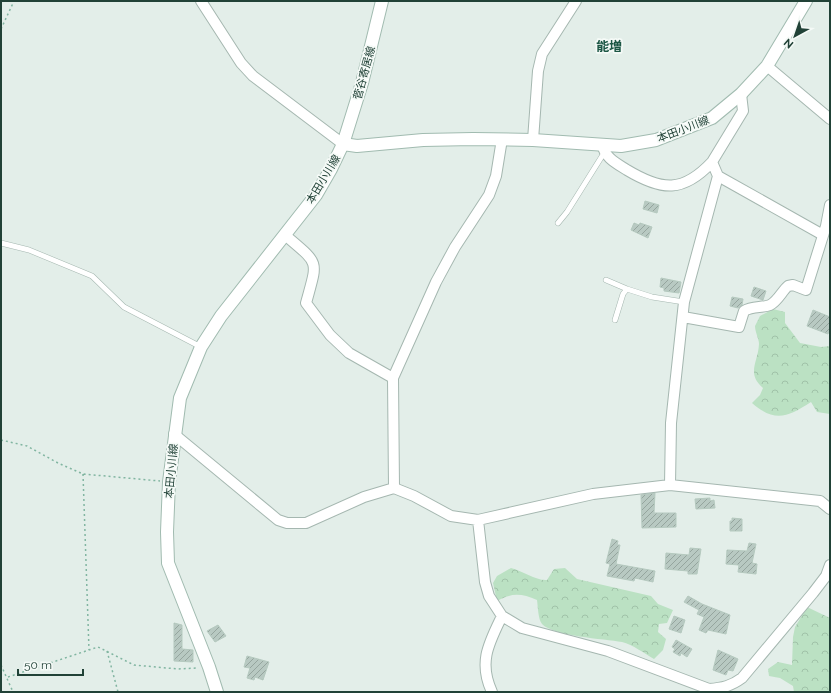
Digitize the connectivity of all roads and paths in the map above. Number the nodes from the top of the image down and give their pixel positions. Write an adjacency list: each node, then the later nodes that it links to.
1 (14, 1): 6 (path)
2 (201, 1): 12 (street)
3 (382, 1): 12 (main road, 菅谷寄居線)
4 (576, 1): 11 (street)
5 (806, 1): 7 (main road, 本田小川線)
6 (1, 29)
7 (767, 66): 8 (main road, 本田小川線); 9 (street)
8 (742, 94): 13 (main road, 本田小川線); 14 (street)
9 (830, 119)
10 (502, 139): 11 (main road, 本田小川線); 12 (main road, 本田小川線); 27 (street)
11 (533, 140): 13 (main road, 本田小川線)
12 (343, 144): 18 (main road, 本田小川線)
13 (603, 149): 14 (street); 17 (lane)
14 (712, 162): 15 (street)
15 (718, 176): 19 (street); 23 (street)
16 (830, 205): 19 (street)
17 (558, 223)
18 (285, 235): 26 (main road, 本田小川線); 27 (street)
19 (823, 235): 24 (street)
20 (1, 243): 26 (lane)
21 (606, 280): 22 (lane)
22 (627, 289): 23 (lane); 25 (lane)
23 (684, 302): 24 (street)
24 (683, 317): 32 (street)
25 (615, 320)
26 (201, 346): 28 (main road, 本田小川線)
27 (393, 378): 33 (street)
28 (174, 434): 31 (main road, 本田小川線); 33 (street)
29 (1, 440): 30 (path)
30 (83, 474): 31 (path); 38 (path)
31 (170, 482): 41 (main road, 本田小川線)
32 (670, 485): 34 (street); 35 (street)
33 (394, 488): 35 (street)
34 (830, 509)
35 (478, 520): 37 (street)
36 (830, 565): 37 (street)
37 (502, 616): 46 (street)
38 (89, 650): 39 (path); 42 (path)
39 (107, 651): 41 (path); 44 (path)
40 (1, 665): 42 (path)
41 (209, 667): 45 (main road, 本田小川線)
42 (8, 677): 43 (path)
43 (13, 692)
44 (118, 692)
45 (217, 692)
46 (492, 692)

